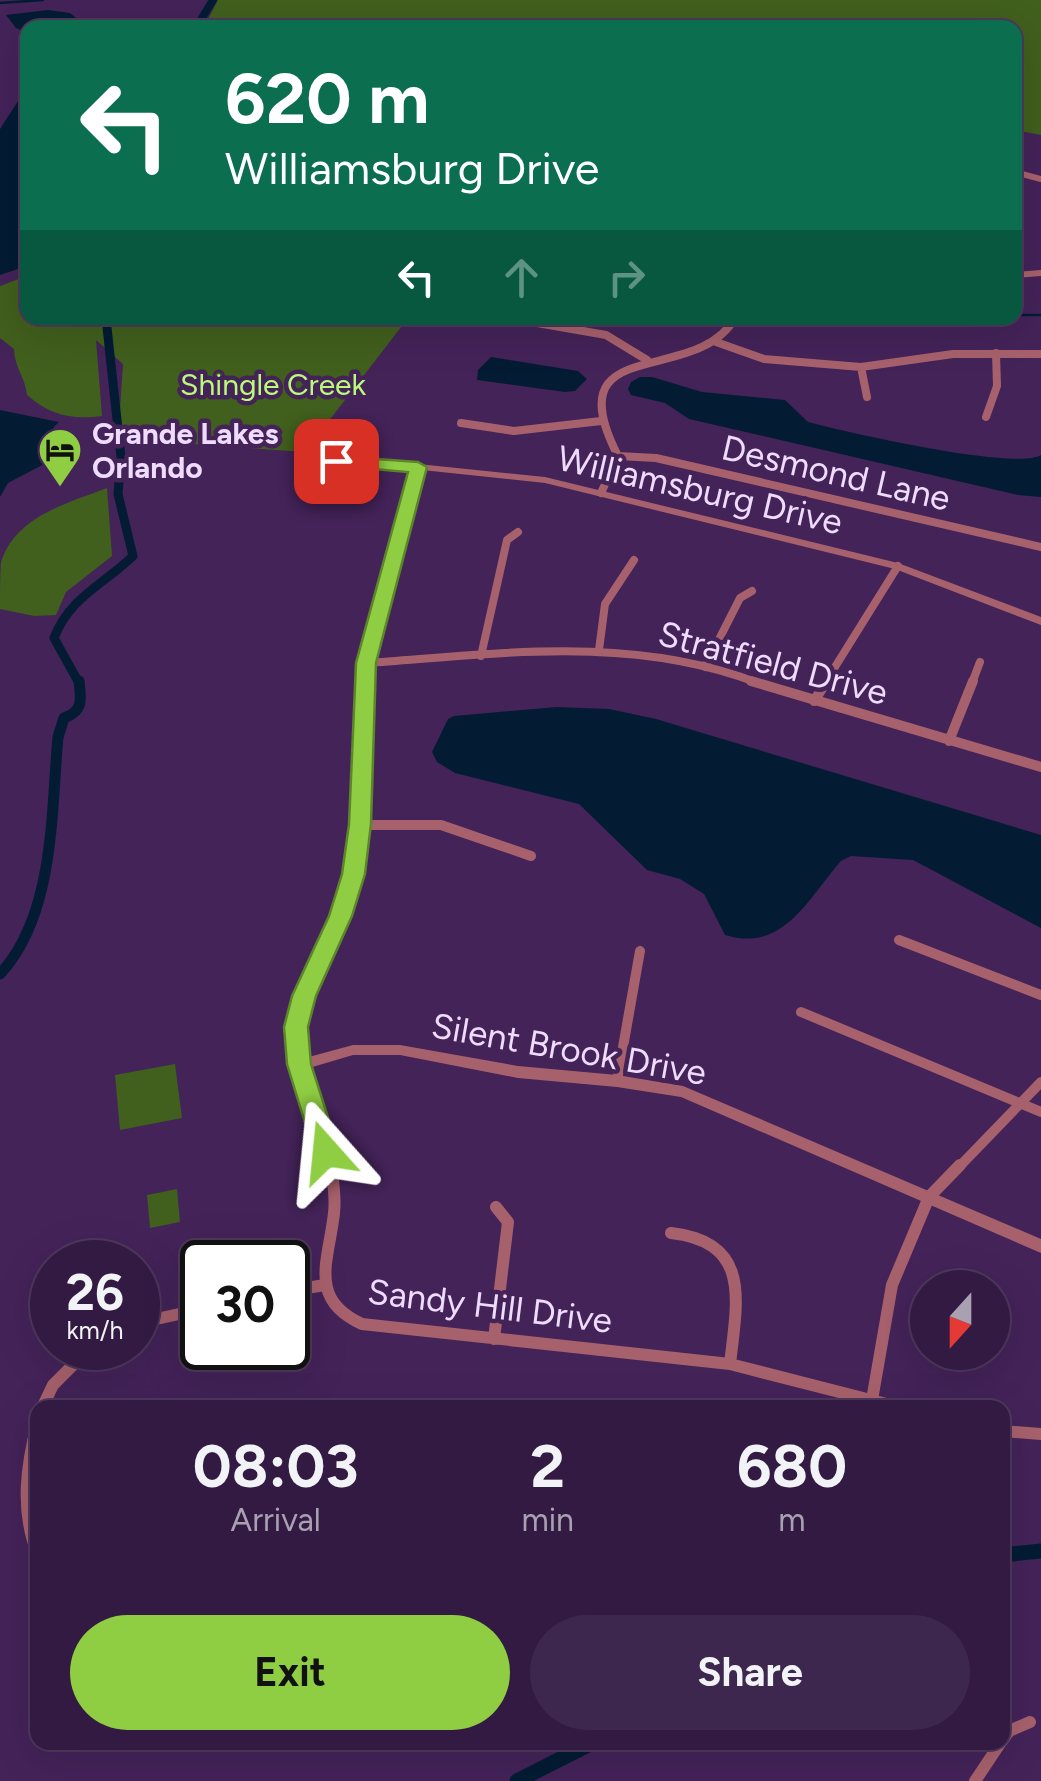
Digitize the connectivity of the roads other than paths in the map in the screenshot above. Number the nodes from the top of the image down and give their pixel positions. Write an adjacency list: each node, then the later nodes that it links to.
1 (548, 325): 6 (street)
2 (729, 325): 3 (street)
3 (716, 342): 6 (street); 7 (street)
4 (996, 352): 5 (street); 7 (street); 9 (street)
5 (1041, 354)
6 (648, 360): 10 (street)
7 (861, 366): 8 (street)
8 (867, 397)
9 (986, 417)
10 (601, 421): 11 (street); 12 (street)
11 (461, 423)
12 (618, 456): 15 (street); 17 (street, Desmond Lane)
13 (336, 461): 14 (street, Williamsburg Drive)
14 (418, 467): 15 (street, Williamsburg Drive); 25 (street, Sandy Hill Drive)
15 (601, 493): 19 (street, Williamsburg Drive)
16 (518, 532): 23 (street)
17 (1041, 547)
18 (634, 560): 22 (street)
19 (898, 566): 21 (street, Williamsburg Drive); 27 (street)
20 (752, 591): 26 (street)
21 (1041, 620)
22 (600, 650): 23 (street, Stratfield Drive); 26 (street, Stratfield Drive)
23 (481, 656): 25 (street, Stratfield Drive)
24 (980, 662): 28 (street)
25 (366, 663): 30 (street, Sandy Hill Drive)
26 (705, 666): 27 (street, Stratfield Drive)
27 (814, 702): 28 (street, Stratfield Drive)
28 (949, 741): 29 (street, Stratfield Drive)
29 (1041, 767)
30 (360, 824): 31 (street); 36 (street, Sandy Hill Drive)
31 (531, 856)
32 (899, 940): 34 (street)
33 (640, 950): 37 (street)
34 (1041, 996)
35 (801, 1012): 39 (street)
36 (299, 1064): 37 (street, Silent Brook Drive); 45 (street, Sandy Hill Drive)
37 (617, 1081): 41 (street, Silent Brook Drive)
38 (1041, 1082): 39 (street)
39 (1020, 1103): 40 (street); 41 (street)
40 (1041, 1112)
41 (929, 1197): 44 (street, Silent Brook Drive); 51 (street)
42 (496, 1207): 47 (street)
43 (671, 1233): 48 (street)
44 (1041, 1246)
45 (324, 1284): 46 (street); 47 (street, Sandy Hill Drive)
46 (310, 1287)
47 (494, 1339): 48 (street, Sandy Hill Drive)
48 (730, 1364): 51 (street, Sandy Hill Drive)
49 (68, 1370): 50 (street)
50 (46, 1400)
51 (872, 1400)
52 (1010, 1432): 53 (street)
53 (1041, 1434)
54 (30, 1449): 55 (street)
55 (30, 1522)
56 (1030, 1722): 57 (street)
57 (1010, 1731)
58 (996, 1750): 59 (street)
59 (975, 1781)

